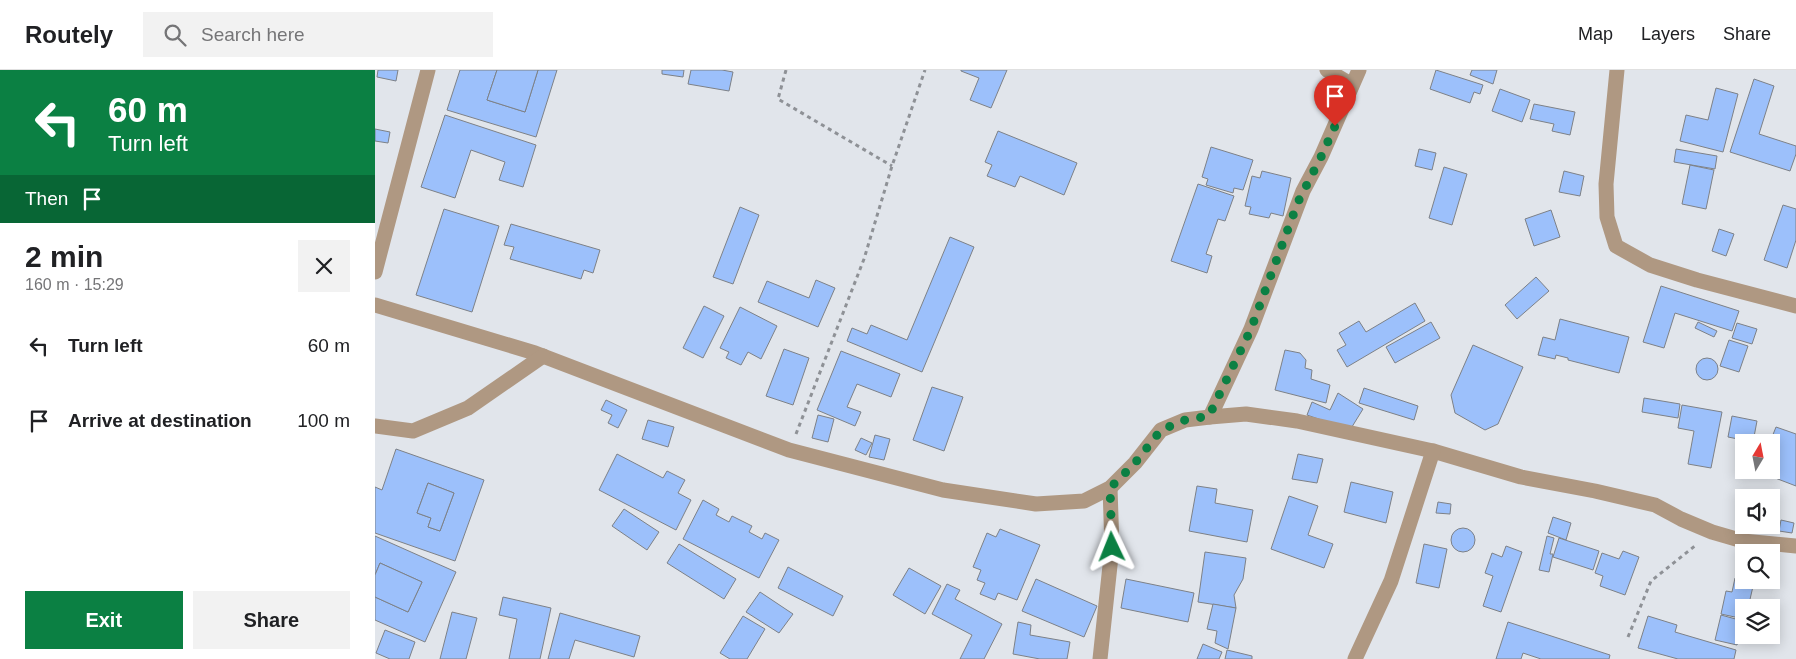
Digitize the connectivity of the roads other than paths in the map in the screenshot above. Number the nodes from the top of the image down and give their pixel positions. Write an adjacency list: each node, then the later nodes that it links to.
1 (428, 70): 6 (street)
2 (1327, 70): 5 (street)
3 (1359, 70): 5 (street)
4 (1617, 70): 8 (street)
5 (1352, 85): 10 (street)
6 (375, 272)
7 (375, 305): 9 (street)
8 (1796, 306)
9 (543, 356): 11 (street); 13 (street)
10 (1209, 416): 12 (street); 13 (street)
11 (375, 426)
12 (1433, 451): 14 (street); 16 (street)
13 (1110, 488): 15 (street)
14 (1796, 546)
15 (1100, 659)
16 (1355, 659)

